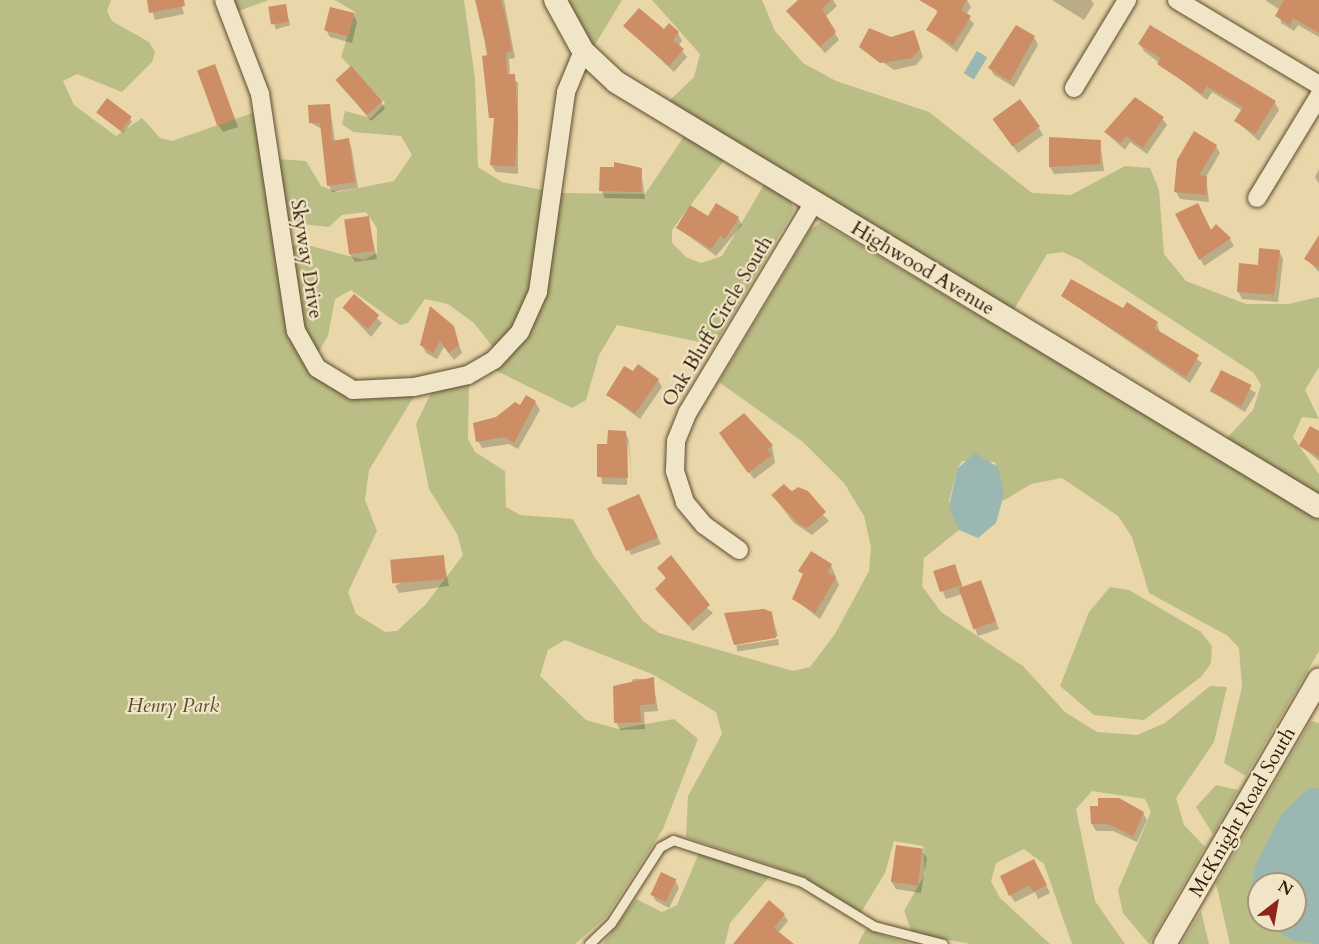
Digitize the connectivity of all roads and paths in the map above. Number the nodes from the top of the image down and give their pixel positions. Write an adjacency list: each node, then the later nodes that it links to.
1 (224, 0): 5 (street, Skyway Drive)
2 (555, 0): 5 (street, Highwood Avenue)
3 (1127, 0): 7 (street)
4 (1177, 0): 6 (street)
5 (583, 51): 10 (street, Highwood Avenue)
6 (1319, 86)
7 (1074, 88)
8 (1319, 96): 9 (street)
9 (1257, 198)
10 (814, 202): 11 (street, Highwood Avenue); 12 (street, Oak Bluff Circle South)
11 (1319, 507)
12 (739, 550)
13 (1319, 680): 16 (street, McKnight Road South)
14 (590, 944): 15 (lane)
15 (943, 944)
16 (1165, 944)

